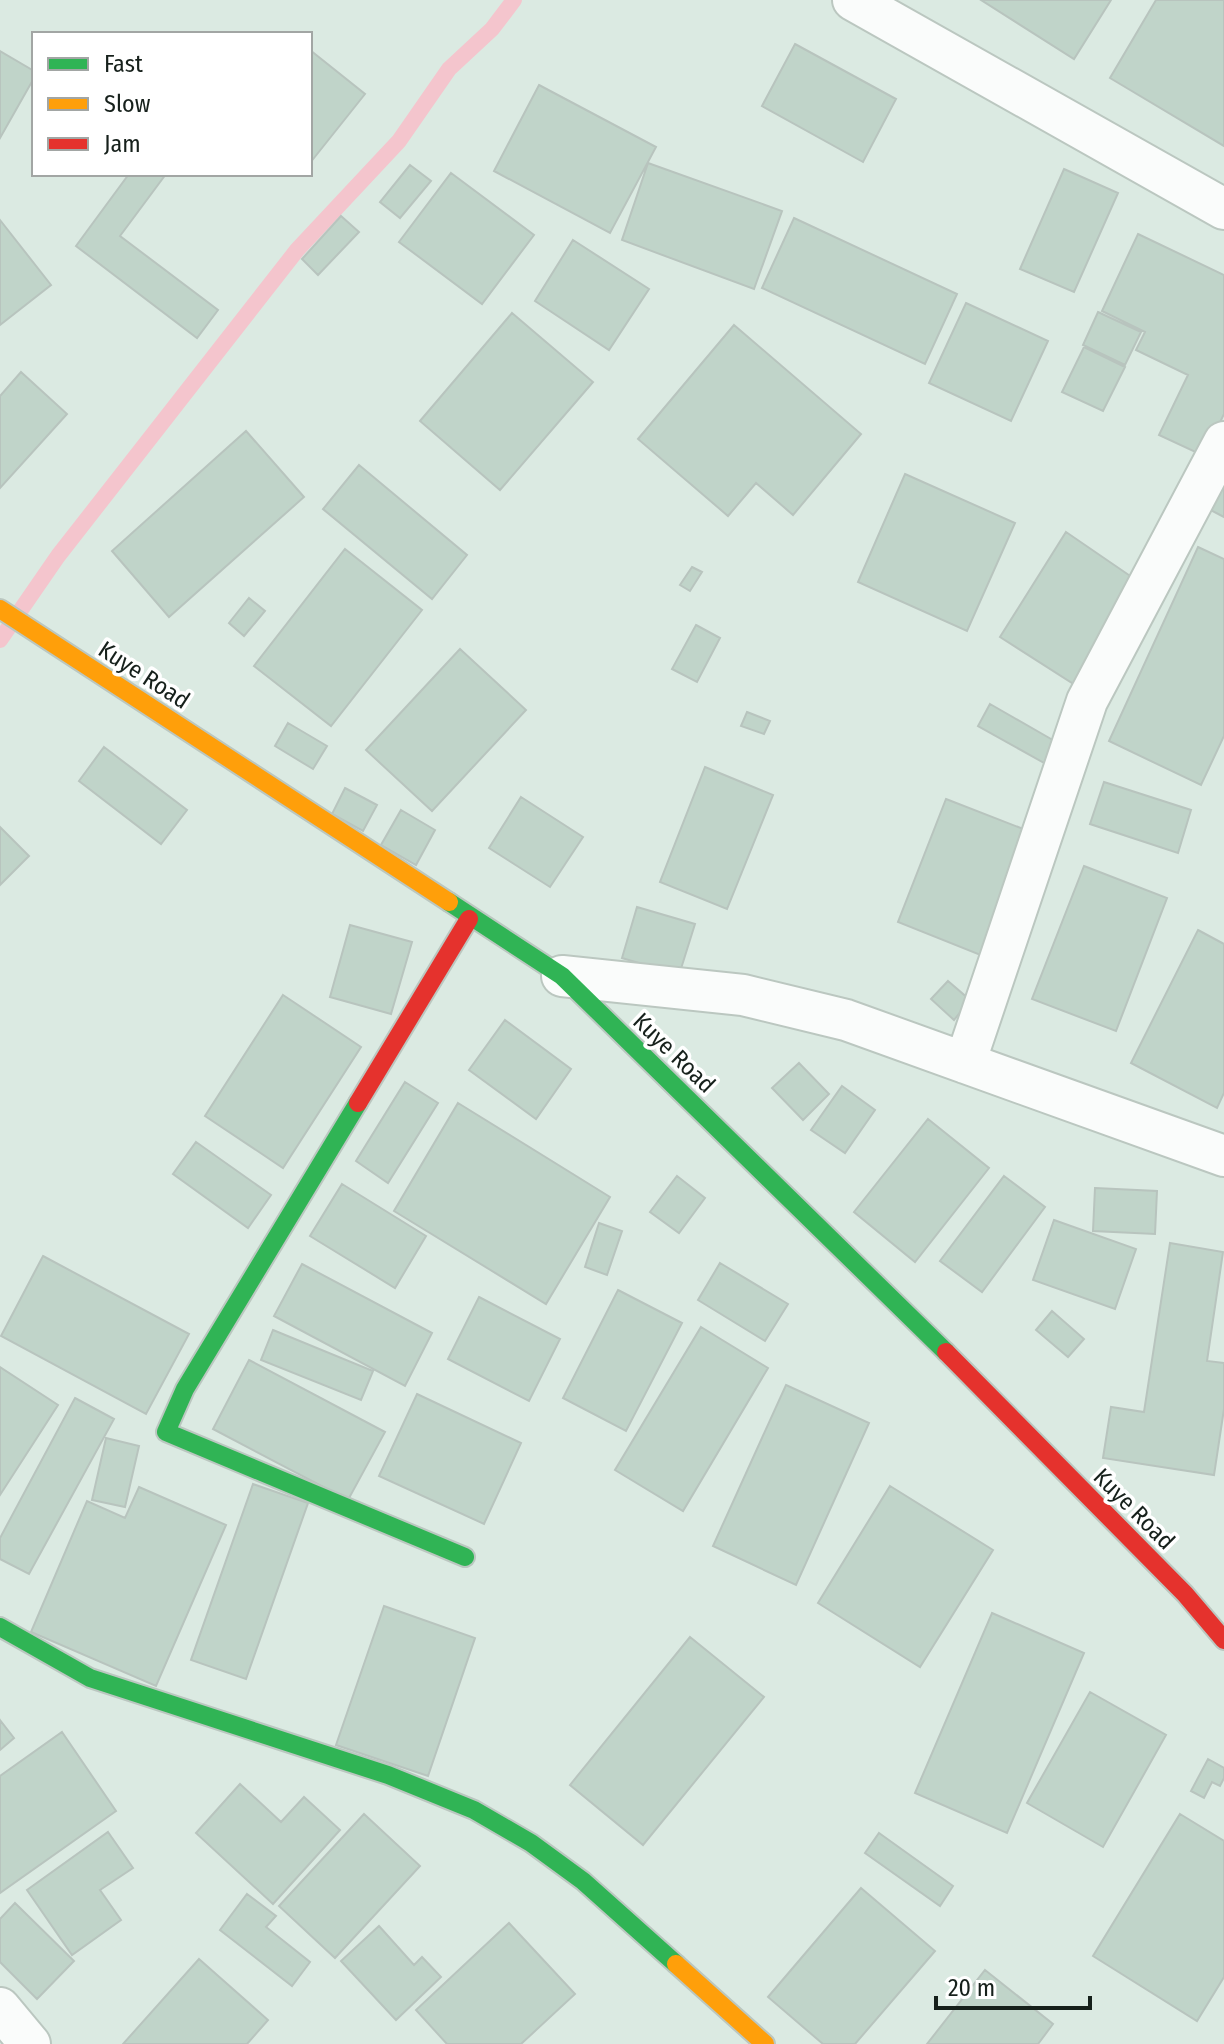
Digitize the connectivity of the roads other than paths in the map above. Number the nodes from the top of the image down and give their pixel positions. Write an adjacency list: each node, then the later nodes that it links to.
1 (853, 0): 2 (street)
2 (1224, 209)
3 (1224, 442): 7 (street)
4 (0, 609): 5 (street, Kuye Road)
5 (469, 919): 6 (street, Kuye Road); 9 (street)
6 (562, 976): 7 (street); 11 (street, Kuye Road)
7 (965, 1063): 8 (street)
8 (1224, 1156)
9 (465, 1557)
10 (0, 1627): 14 (street)
11 (1224, 1640)
12 (0, 2008): 13 (street)
13 (30, 2044)
14 (765, 2044)

